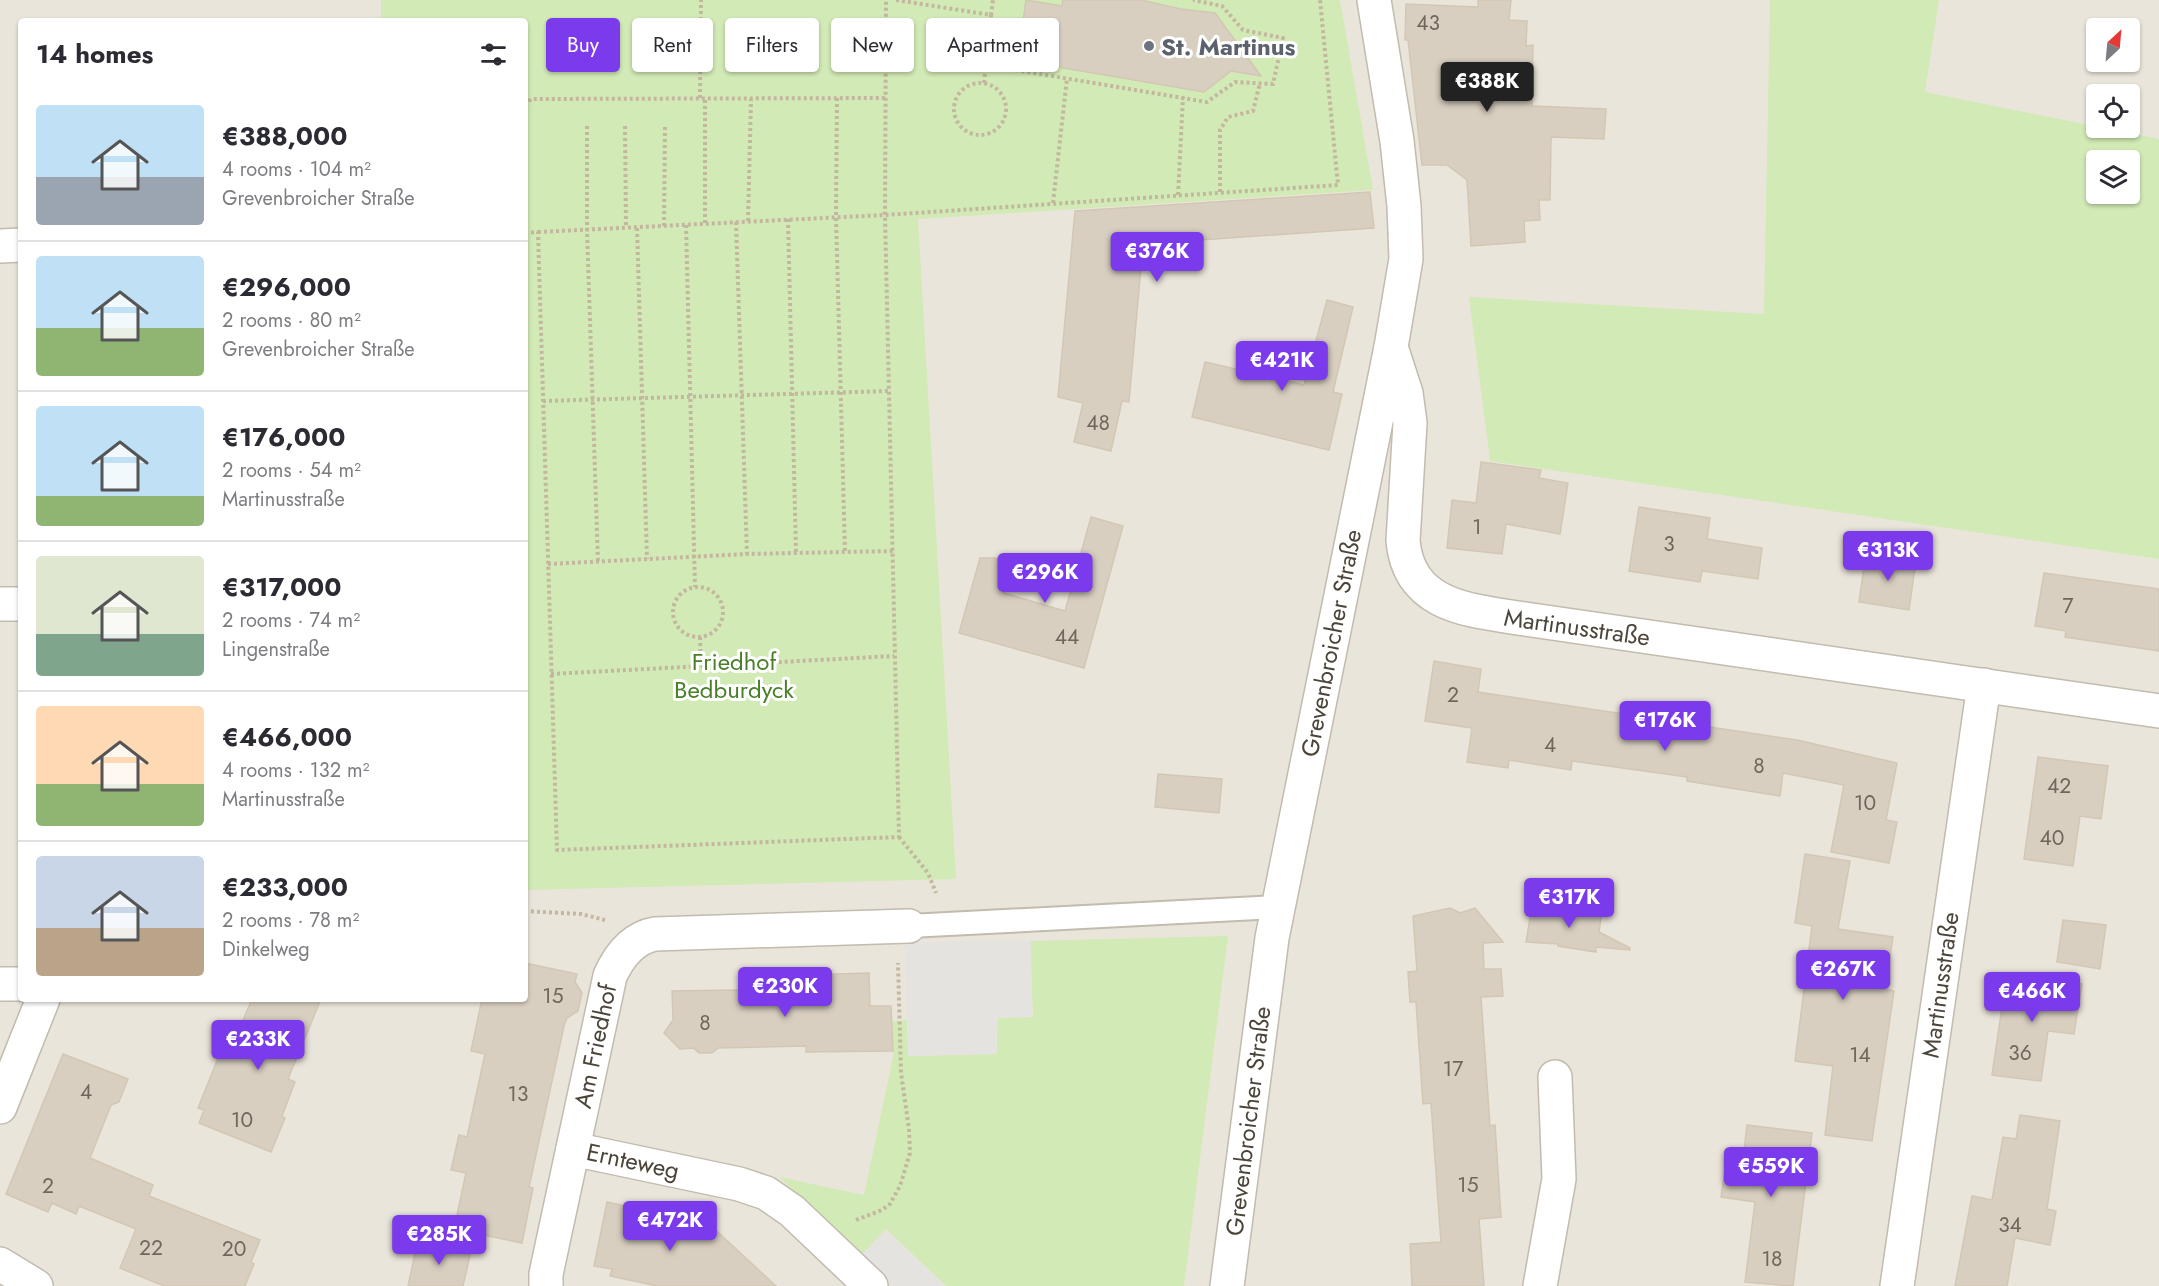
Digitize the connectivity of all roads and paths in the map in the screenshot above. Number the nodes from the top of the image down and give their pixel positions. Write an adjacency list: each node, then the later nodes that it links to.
1 (701, 0): 17 (path)
2 (886, 0): 19 (path)
3 (896, 0): 8 (path)
4 (993, 0): 8 (path)
5 (1193, 0): 14 (path)
6 (1320, 0): 24 (path)
7 (1374, 0): 42 (street, Grevenbroicher Straße)
8 (992, 15): 9 (path)
9 (992, 18)
10 (985, 72): 13 (path)
11 (1030, 72): 12 (path)
12 (1067, 78): 15 (path); 26 (path)
13 (984, 83): 13 (path)
14 (1260, 84): 15 (path); 24 (path)
15 (1183, 97): 25 (path)
16 (837, 98): 18 (path); 19 (path); 28 (path)
17 (703, 99): 18 (path); 20 (path); 32 (path)
18 (751, 99): 30 (path)
19 (886, 99): 27 (path)
20 (528, 102)
21 (587, 126): 37 (path)
22 (625, 126): 35 (path)
23 (665, 127): 34 (path)
24 (1220, 192): 25 (path)
25 (1178, 195): 26 (path)
26 (1053, 203): 27 (path)
27 (885, 215): 28 (path); 43 (path)
28 (836, 217): 29 (path); 44 (path)
29 (788, 219): 30 (path); 45 (path)
30 (748, 221): 31 (path)
31 (736, 222): 32 (path); 46 (path)
32 (705, 224): 33 (path)
33 (686, 225): 34 (path); 47 (path)
34 (664, 226): 36 (path)
35 (626, 228): 36 (path); 37 (path)
36 (637, 228): 48 (path)
37 (587, 230): 38 (path); 49 (path)
38 (538, 232): 39 (path); 50 (path)
39 (528, 233)
40 (18, 245): 41 (street)
41 (0, 246)
42 (1391, 347): 66 (street, Martinusstraße); 69 (street, Grevenbroicher Straße)
43 (889, 391): 44 (path); 51 (path)
44 (841, 392): 45 (path); 52 (path)
45 (792, 393): 46 (path); 53 (path)
46 (742, 395): 47 (path); 54 (path)
47 (690, 397): 48 (path); 55 (path)
48 (642, 398): 49 (path); 56 (path)
49 (593, 400): 50 (path); 57 (path)
50 (543, 401): 58 (path)
51 (893, 551): 52 (path); 63 (path)
52 (845, 552): 53 (path)
53 (796, 553): 54 (path)
54 (747, 554): 55 (path)
55 (694, 557): 56 (path); 59 (path)
56 (647, 559): 57 (path)
57 (598, 562): 58 (path)
58 (548, 564): 65 (path)
59 (695, 587): 62 (path); 62 (path)
60 (0, 604): 61 (street)
61 (18, 604)
62 (700, 636): 64 (path)
63 (894, 656): 64 (path); 68 (path)
64 (701, 666): 65 (path)
65 (551, 674): 68 (path)
66 (1984, 685): 67 (street, Martinusstraße); 86 (street, Martinusstraße)
67 (2159, 711)
68 (899, 837): 71 (path)
69 (1278, 907): 71 (lane); 84 (street, Grevenbroicher Straße)
70 (528, 911): 72 (path)
71 (921, 929): 72 (street); 79 (path)
72 (632, 944): 78 (street, Am Friedhof)
73 (0, 984): 74 (street)
74 (18, 984)
75 (42, 1002): 77 (street)
76 (1555, 1077): 85 (street)
77 (0, 1107)
78 (573, 1149): 79 (street, Ernteweg); 82 (street, Am Friedhof)
79 (826, 1243): 83 (street, Ernteweg)
80 (0, 1264): 81 (street)
81 (36, 1286)
82 (546, 1286)
83 (871, 1286)
84 (1227, 1286)
85 (1540, 1286)
86 (1897, 1286)

